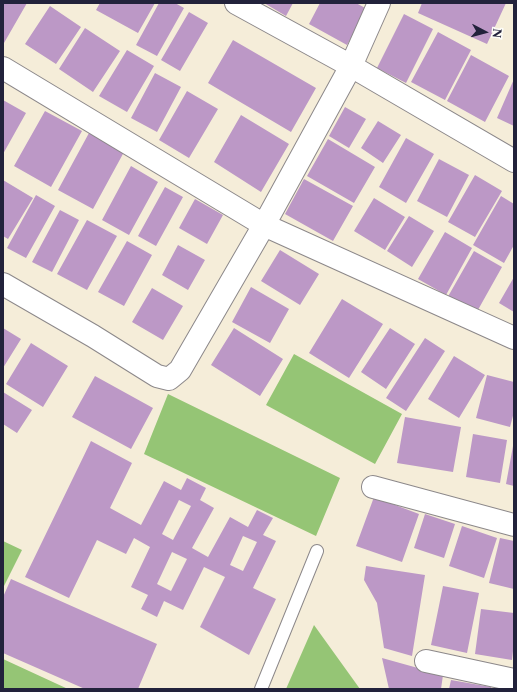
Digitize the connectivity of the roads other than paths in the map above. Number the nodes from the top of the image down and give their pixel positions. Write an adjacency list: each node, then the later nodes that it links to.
1 (236, 3): 3 (street)
2 (379, 3): 3 (street)
3 (351, 66): 5 (street); 6 (street)
4 (3, 68): 6 (street)
5 (514, 161)
6 (264, 225): 7 (street); 8 (street)
7 (3, 284)
8 (514, 338)
9 (373, 487): 10 (street)
10 (514, 525)
11 (317, 551): 14 (lane)
12 (426, 661): 13 (street)
13 (514, 680)
14 (261, 689)

